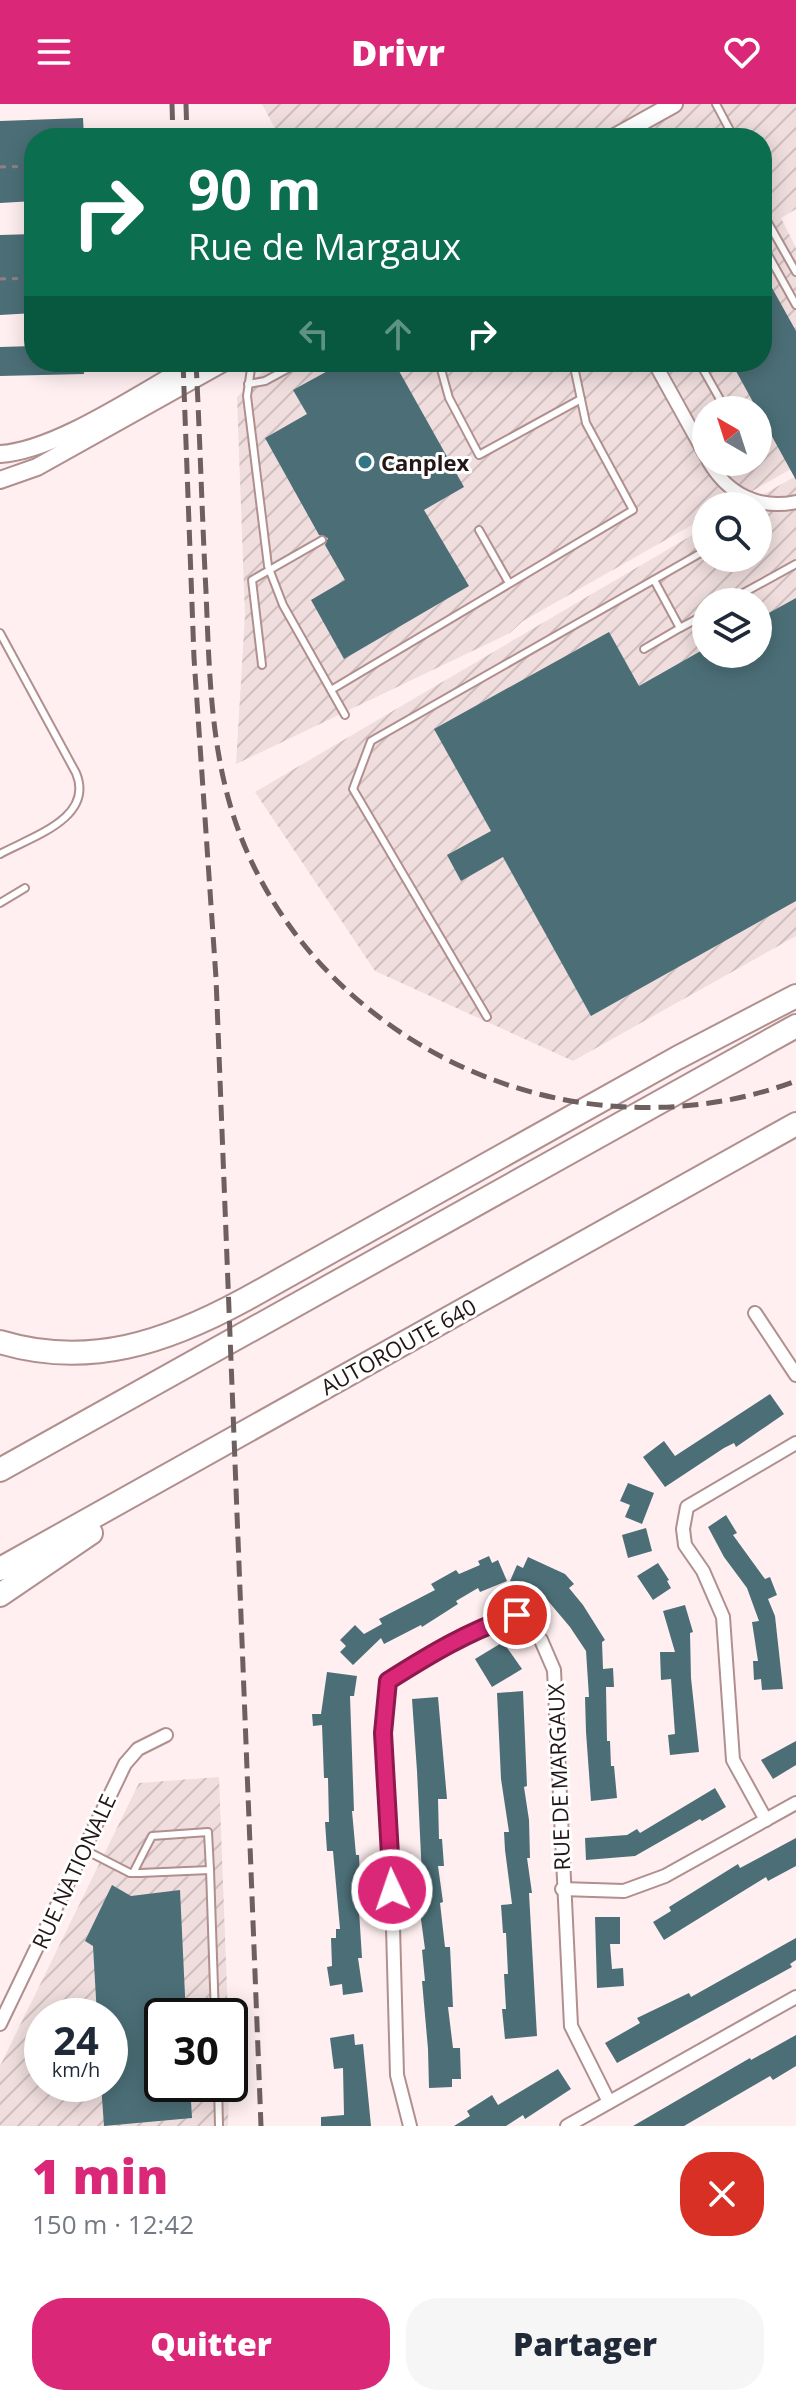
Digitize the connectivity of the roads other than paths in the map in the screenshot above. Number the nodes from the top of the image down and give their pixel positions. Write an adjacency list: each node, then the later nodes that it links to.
1 (674, 104): 3 (street)
2 (716, 104): 4 (lane)
3 (631, 128)
4 (729, 128)
5 (772, 230): 7 (lane)
6 (772, 262): 8 (lane)
7 (796, 272)
8 (796, 305)
9 (178, 372): 21 (street)
10 (207, 372): 23 (street)
11 (250, 372): 17 (lane)
12 (282, 372): 17 (lane)
13 (442, 372): 19 (lane)
14 (575, 372): 19 (lane)
15 (660, 372): 20 (street)
16 (705, 372): 18 (lane)
17 (248, 384): 31 (lane)
18 (718, 396)
19 (581, 399): 33 (lane)
20 (692, 431)
21 (0, 454)
22 (719, 476): 24 (street)
23 (0, 480)
24 (737, 492)
25 (796, 502): 26 (street)
26 (772, 504)
27 (479, 530): 33 (lane)
28 (322, 540): 31 (lane)
29 (692, 558): 32 (lane)
30 (796, 564): 34 (lane)
31 (269, 570): 39 (lane); 40 (lane)
32 (654, 580): 36 (lane); 46 (lane)
33 (509, 583): 40 (lane)
34 (752, 588)
35 (692, 622): 36 (lane)
36 (680, 628): 38 (lane)
37 (0, 633): 42 (lane)
38 (644, 649)
39 (262, 665)
40 (331, 690): 41 (lane)
41 (345, 715)
42 (0, 854)
43 (25, 888): 44 (lane)
44 (0, 903)
45 (796, 996): 50 (highway)
46 (487, 1017)
47 (796, 1026): 54 (highway)
48 (796, 1124): 53 (highway, AUTOROUTE 640)
49 (755, 1313): 51 (street)
50 (0, 1342)
51 (796, 1375)
52 (796, 1443): 59 (street)
53 (207, 1453): 55 (highway, AUTOROUTE 640); 56 (highway)
54 (0, 1470)
55 (0, 1569)
56 (0, 1595)
57 (166, 1735): 60 (street, RUE NATIONALE)
58 (796, 1803): 59 (street)
59 (766, 1820): 63 (street)
60 (83, 1849): 62 (lane); 66 (street, RUE NATIONALE)
61 (210, 1870): 62 (lane); 62 (lane); 65 (lane)
62 (133, 1873)
63 (562, 1889): 68 (street, RUE DE MARGAUX); 70 (street, RUE DE MARGAUX)
64 (796, 1997): 68 (street)
65 (214, 1998)
66 (0, 2024)
67 (218, 2102): 69 (lane)
68 (609, 2102): 71 (street)
69 (219, 2126)
70 (410, 2126)
71 (567, 2126)

